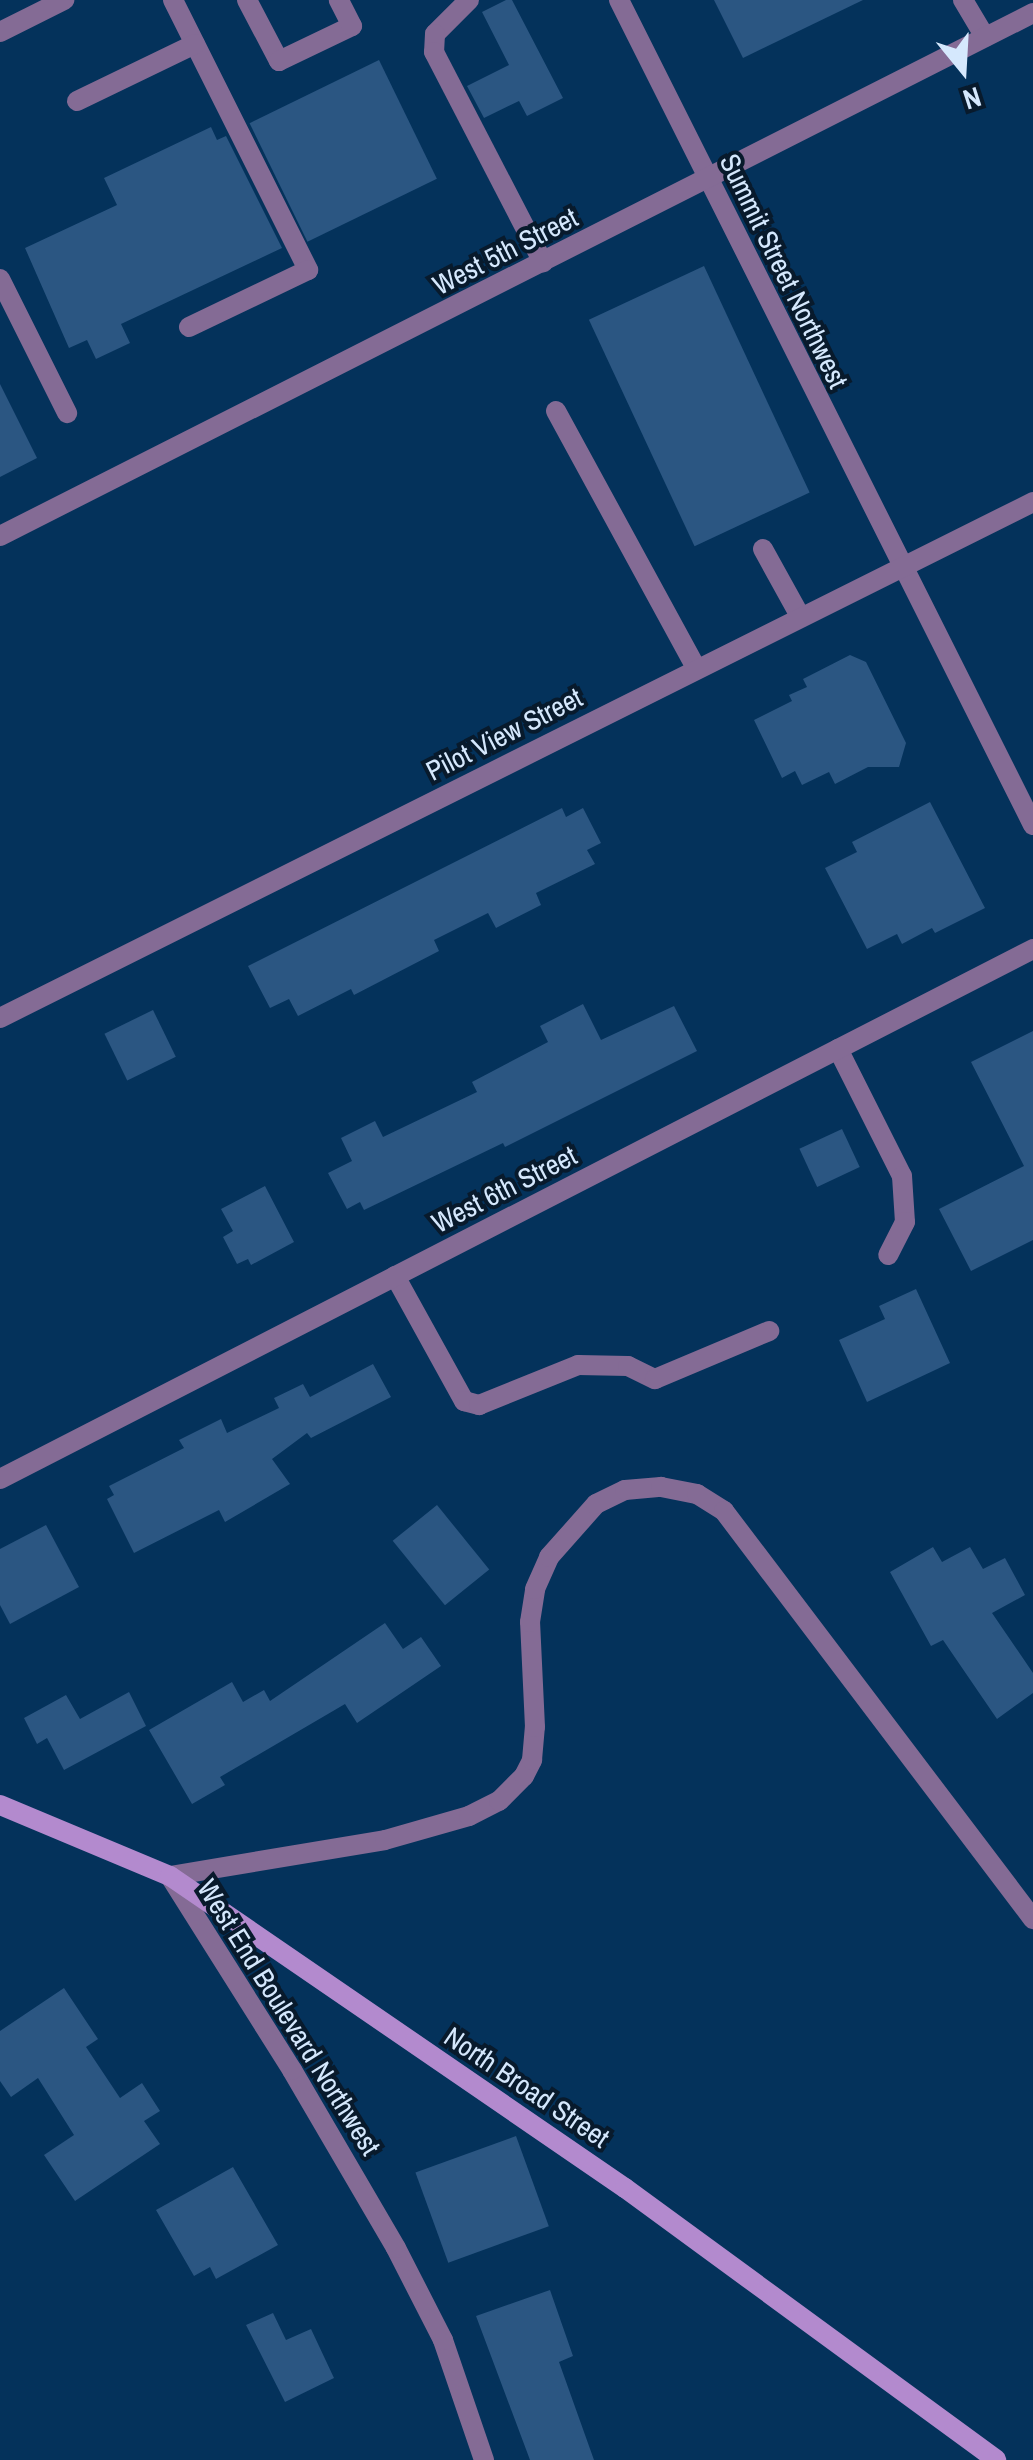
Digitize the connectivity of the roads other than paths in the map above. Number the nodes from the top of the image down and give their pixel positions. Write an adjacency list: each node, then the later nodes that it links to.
1 (64, 0): 9 (street)
2 (174, 0): 11 (street)
3 (248, 0): 4 (street)
4 (339, 0)
5 (469, 0): 14 (street)
6 (619, 0): 13 (street, Summit Street Northwest)
7 (963, 0): 10 (street)
8 (1033, 12): 10 (street, West 5th Street)
9 (0, 32)
10 (985, 37): 13 (street, West 5th Street)
11 (195, 44): 12 (street); 16 (street)
12 (77, 101)
13 (709, 179): 14 (street, West 5th Street); 22 (street, Summit Street Northwest)
14 (543, 262): 20 (street, West 5th Street)
15 (0, 278): 18 (street)
16 (189, 327)
17 (556, 411): 24 (street)
18 (67, 413)
19 (1033, 502): 22 (street, Pilot View Street)
20 (0, 536)
21 (763, 548): 23 (street)
22 (899, 566): 23 (street, Pilot View Street); 25 (street, Summit Street Northwest)
23 (800, 616): 24 (street, Pilot View Street)
24 (696, 668): 27 (street, Pilot View Street)
25 (1033, 825)
26 (1033, 948): 28 (street, West 6th Street)
27 (0, 1018)
28 (838, 1049): 29 (street); 30 (street, West 6th Street)
29 (888, 1255)
30 (395, 1276): 31 (street); 32 (street, West 6th Street)
31 (769, 1330)
32 (0, 1479)
33 (0, 1806): 34 (main road, North Broad Street)
34 (170, 1876): 35 (street, West End Boulevard Northwest); 36 (street, West End Boulevard Northwest); 37 (main road, North Broad Street)
35 (1033, 1919)
36 (484, 2460)
37 (996, 2460)

